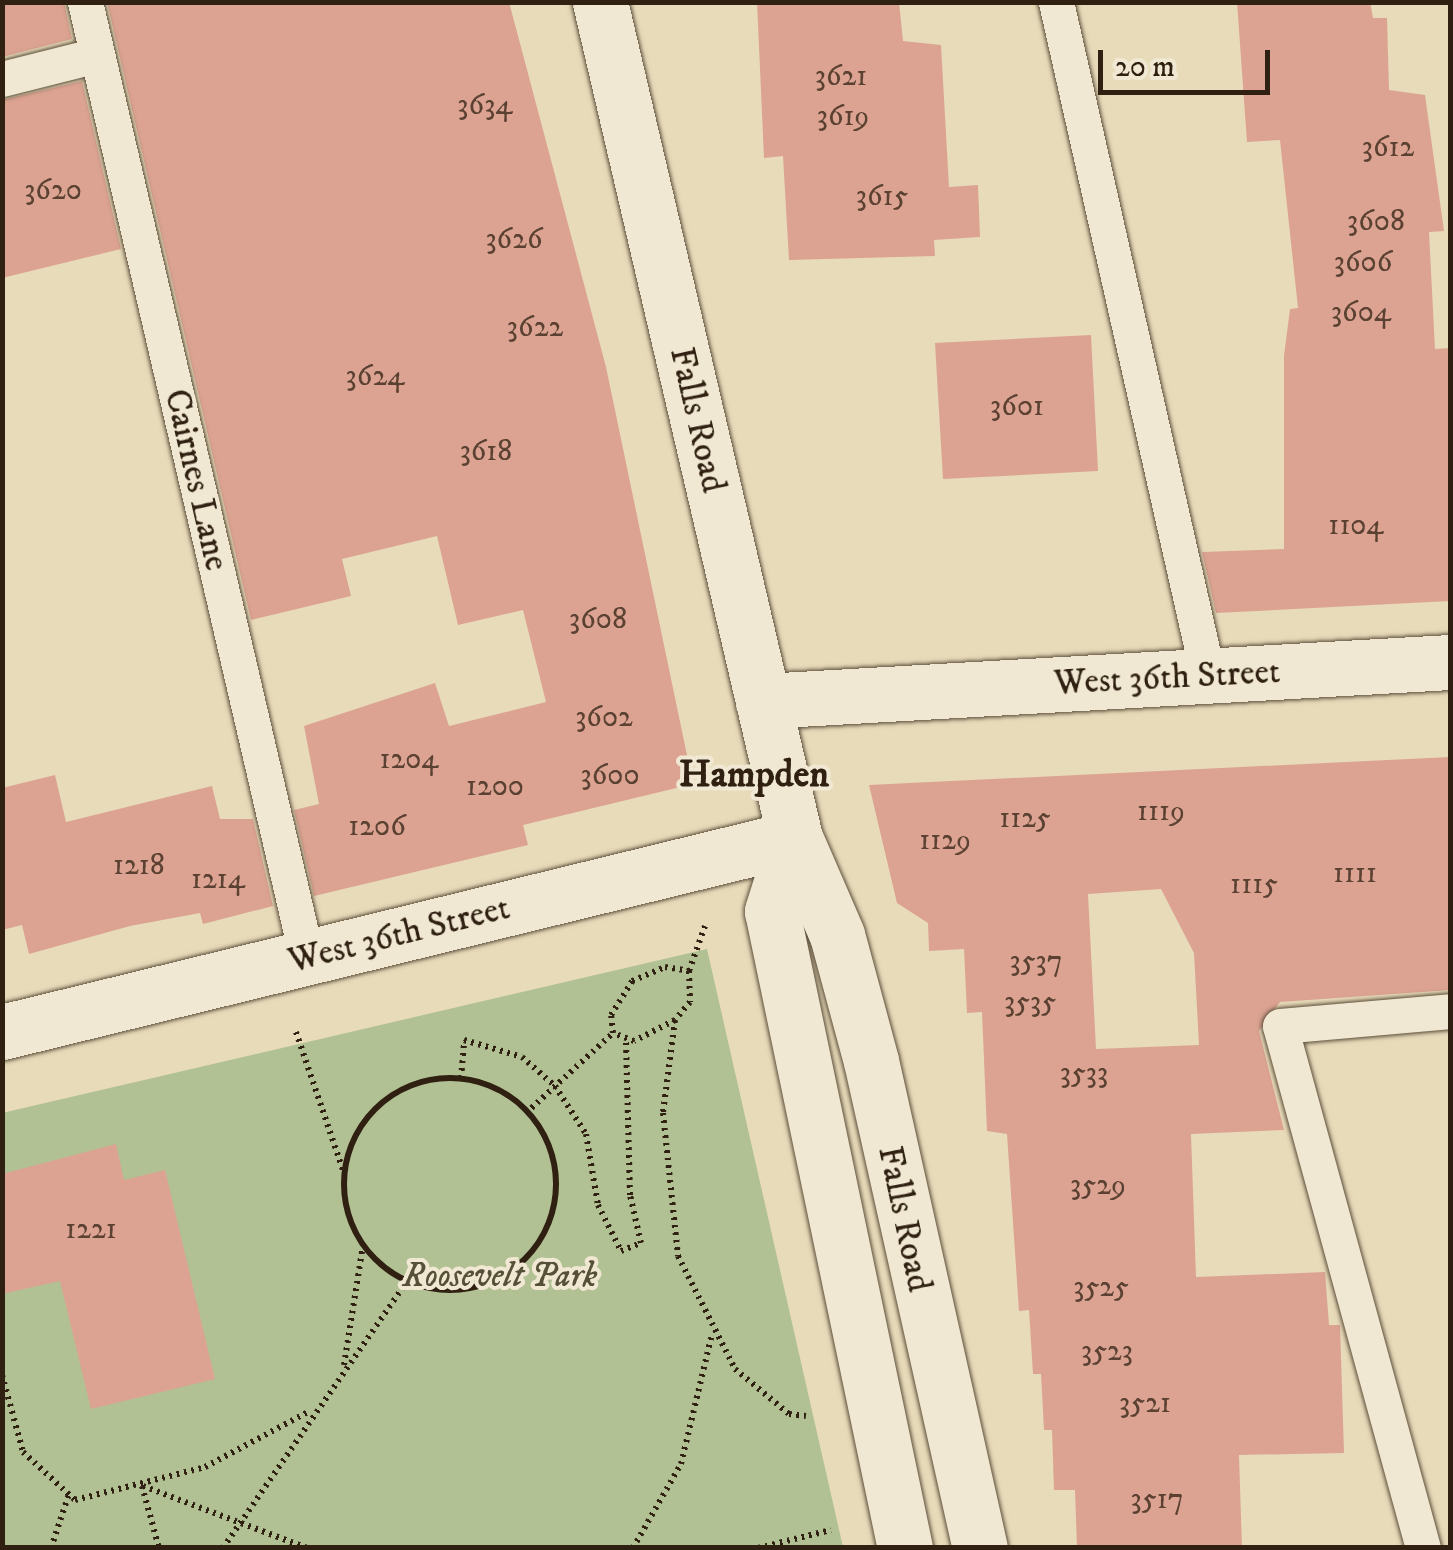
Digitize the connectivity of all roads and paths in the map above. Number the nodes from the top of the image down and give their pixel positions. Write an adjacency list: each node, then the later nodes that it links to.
1 (85, 2): 4 (lane, Cairnes Lane)
2 (600, 2): 8 (main road, Falls Road)
3 (1056, 2): 7 (lane)
4 (97, 56): 5 (lane); 11 (lane, Cairnes Lane)
5 (2, 78)
6 (1450, 662): 7 (main road, West 36th Street)
7 (1208, 676): 8 (main road, West 36th Street)
8 (763, 702): 9 (main road, Falls Road)
9 (795, 838): 11 (main road, West 36th Street); 40 (main road, Falls Road); 41 (main road, Falls Road)
10 (705, 926): 12 (path)
11 (306, 958): 15 (main road, West 36th Street)
12 (689, 971): 14 (path); 17 (path)
13 (1450, 1012): 42 (lane)
14 (675, 1020): 18 (path); 25 (path)
15 (2, 1032)
16 (296, 1032): 22 (path)
17 (613, 1032): 18 (path); 20 (path)
18 (626, 1038): 20 (path)
19 (462, 1078): 20 (path); 21 (path); 22 (path)
20 (555, 1086): 21 (path)
21 (526, 1112): 24 (path)
22 (343, 1171): 23 (path)
23 (363, 1244): 24 (path); 26 (path)
24 (408, 1280): 26 (path)
25 (712, 1333): 29 (path); 38 (path)
26 (342, 1372): 28 (path)
27 (2, 1375): 31 (path)
28 (310, 1411): 30 (path); 32 (path)
29 (806, 1416)
30 (142, 1485): 31 (path); 32 (path); 35 (path)
31 (69, 1494): 34 (path)
32 (238, 1524): 36 (path); 37 (path)
33 (832, 1530): 39 (path)
34 (51, 1548)
35 (158, 1548)
36 (223, 1548)
37 (308, 1548)
38 (632, 1548)
39 (758, 1548)
40 (904, 1548)
41 (980, 1548)
42 (1423, 1548)

